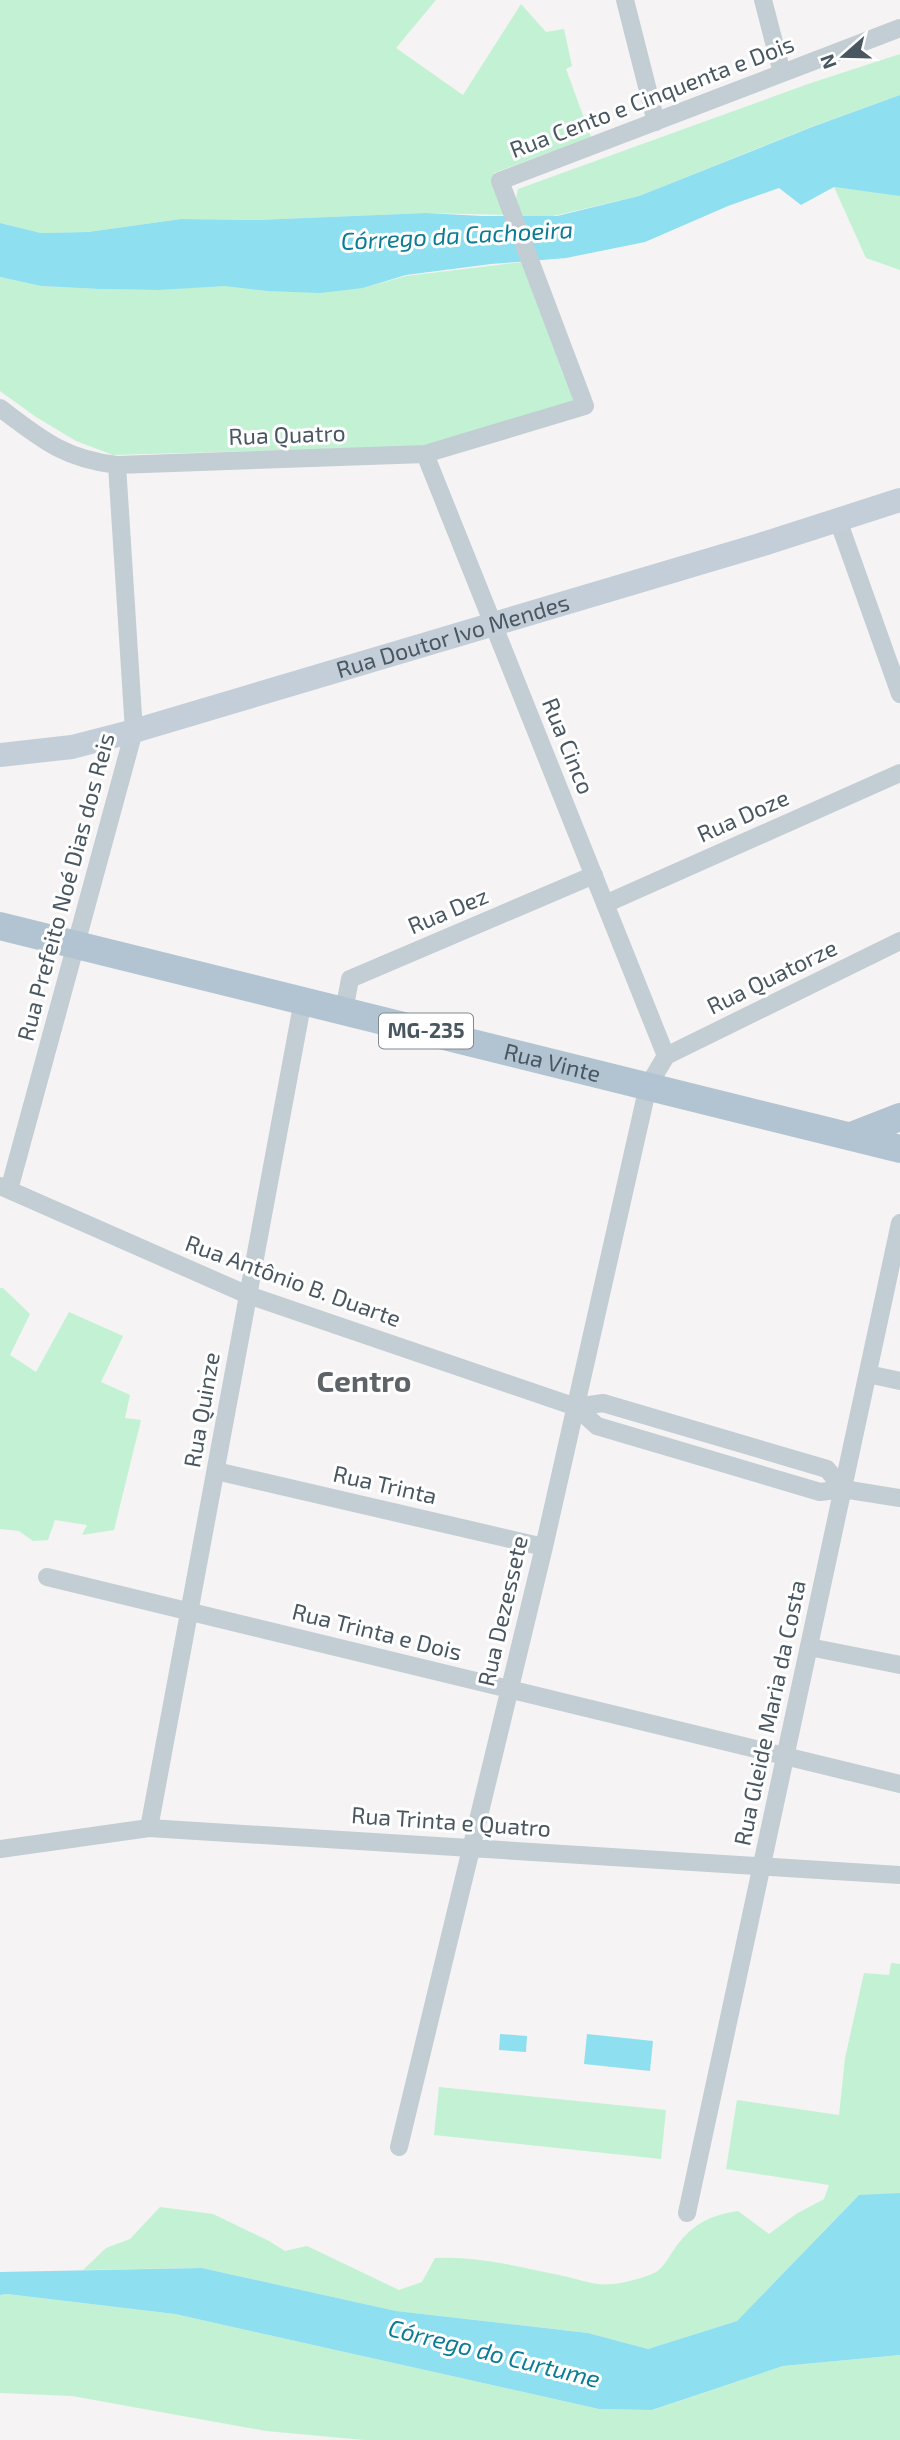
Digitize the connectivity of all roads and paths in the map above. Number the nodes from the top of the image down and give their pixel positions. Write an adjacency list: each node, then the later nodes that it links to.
1 (625, 0): 5 (street)
2 (763, 0): 4 (street)
3 (900, 28): 4 (street, Rua Cento e Cinquenta e Dois)
4 (782, 73): 5 (street, Rua Cento e Cinquenta e Dois)
5 (656, 121): 6 (street, Rua Cento e Cinquenta e Dois)
6 (585, 406): 8 (street, Rua Quatro)
7 (0, 408): 9 (street, Rua Quatro)
8 (425, 454): 9 (street, Rua Quatro); 12 (street, Rua Cinco)
9 (117, 465): 14 (street, Rua Prefeito Noé Dias dos Reis)
10 (900, 500): 11 (street, Rua Doutor Ivo Mendes)
11 (838, 520): 12 (street, Rua Doutor Ivo Mendes); 13 (street)
12 (493, 624): 14 (street, Rua Doutor Ivo Mendes); 17 (street, Rua Cinco)
13 (900, 694)
14 (134, 731): 15 (street, Rua Doutor Ivo Mendes); 21 (street, Rua Prefeito Noé Dias dos Reis)
15 (0, 755)
16 (900, 773): 18 (street, Rua Doze)
17 (594, 875): 18 (street, Rua Cinco); 23 (street, Rua Dez)
18 (606, 904): 24 (street, Rua Cinco)
19 (0, 926): 21 (main road, Rua Vinte / MG-235)
20 (900, 942): 24 (street, Rua Quatorze)
21 (76, 944): 22 (main road, Rua Vinte / MG-235); 29 (street, Rua Prefeito Noé Dias dos Reis)
22 (303, 1000): 23 (main road, Rua Vinte / MG-235); 31 (street, Rua Quinze)
23 (344, 1011): 25 (main road, Rua Vinte / MG-235)
24 (666, 1056): 25 (street, Rua Dezessete)
25 (648, 1086): 27 (main road, Rua Vinte / MG-235); 34 (street, Rua Dezessete)
26 (900, 1117): 27 (main road)
27 (851, 1136): 28 (main road, Rua Vinte / MG-235)
28 (900, 1149)
29 (4, 1188): 31 (street, Rua Antônio B. Duarte)
30 (900, 1223): 32 (street, Rua Gleide Maria da Costa)
31 (248, 1295): 34 (street, Rua Antônio B. Duarte); 35 (street, Rua Quinze)
32 (868, 1374): 33 (street); 36 (street, Rua Gleide Maria da Costa)
33 (900, 1381)
34 (576, 1407): 36 (street, Rua Antônio B. Duarte); 38 (street, Rua Dezessete)
35 (216, 1471): 38 (street, Rua Trinta); 40 (street, Rua Quinze)
36 (843, 1489): 37 (street); 41 (street, Rua Gleide Maria da Costa)
37 (900, 1498)
38 (544, 1547): 43 (street, Rua Dezessete)
39 (47, 1577): 40 (street, Rua Trinta e Dois)
40 (189, 1612): 43 (street, Rua Trinta e Dois); 46 (street, Rua Quinze)
41 (809, 1647): 42 (street); 44 (street, Rua Gleide Maria da Costa)
42 (900, 1665)
43 (510, 1689): 44 (street, Rua Trinta e Dois); 47 (street, Rua Dezessete)
44 (786, 1756): 45 (street, Rua Trinta e Dois); 49 (street, Rua Gleide Maria da Costa)
45 (900, 1784)
46 (149, 1828): 47 (street, Rua Trinta e Quatro); 48 (street, Rua Trinta e Quatro)
47 (471, 1848): 49 (street, Rua Trinta e Quatro); 51 (street, Rua Dezessete)
48 (0, 1849)
49 (762, 1866): 50 (street, Rua Trinta e Quatro); 52 (street, Rua Gleide Maria da Costa)
50 (900, 1875)
51 (399, 2147)
52 (687, 2213)

